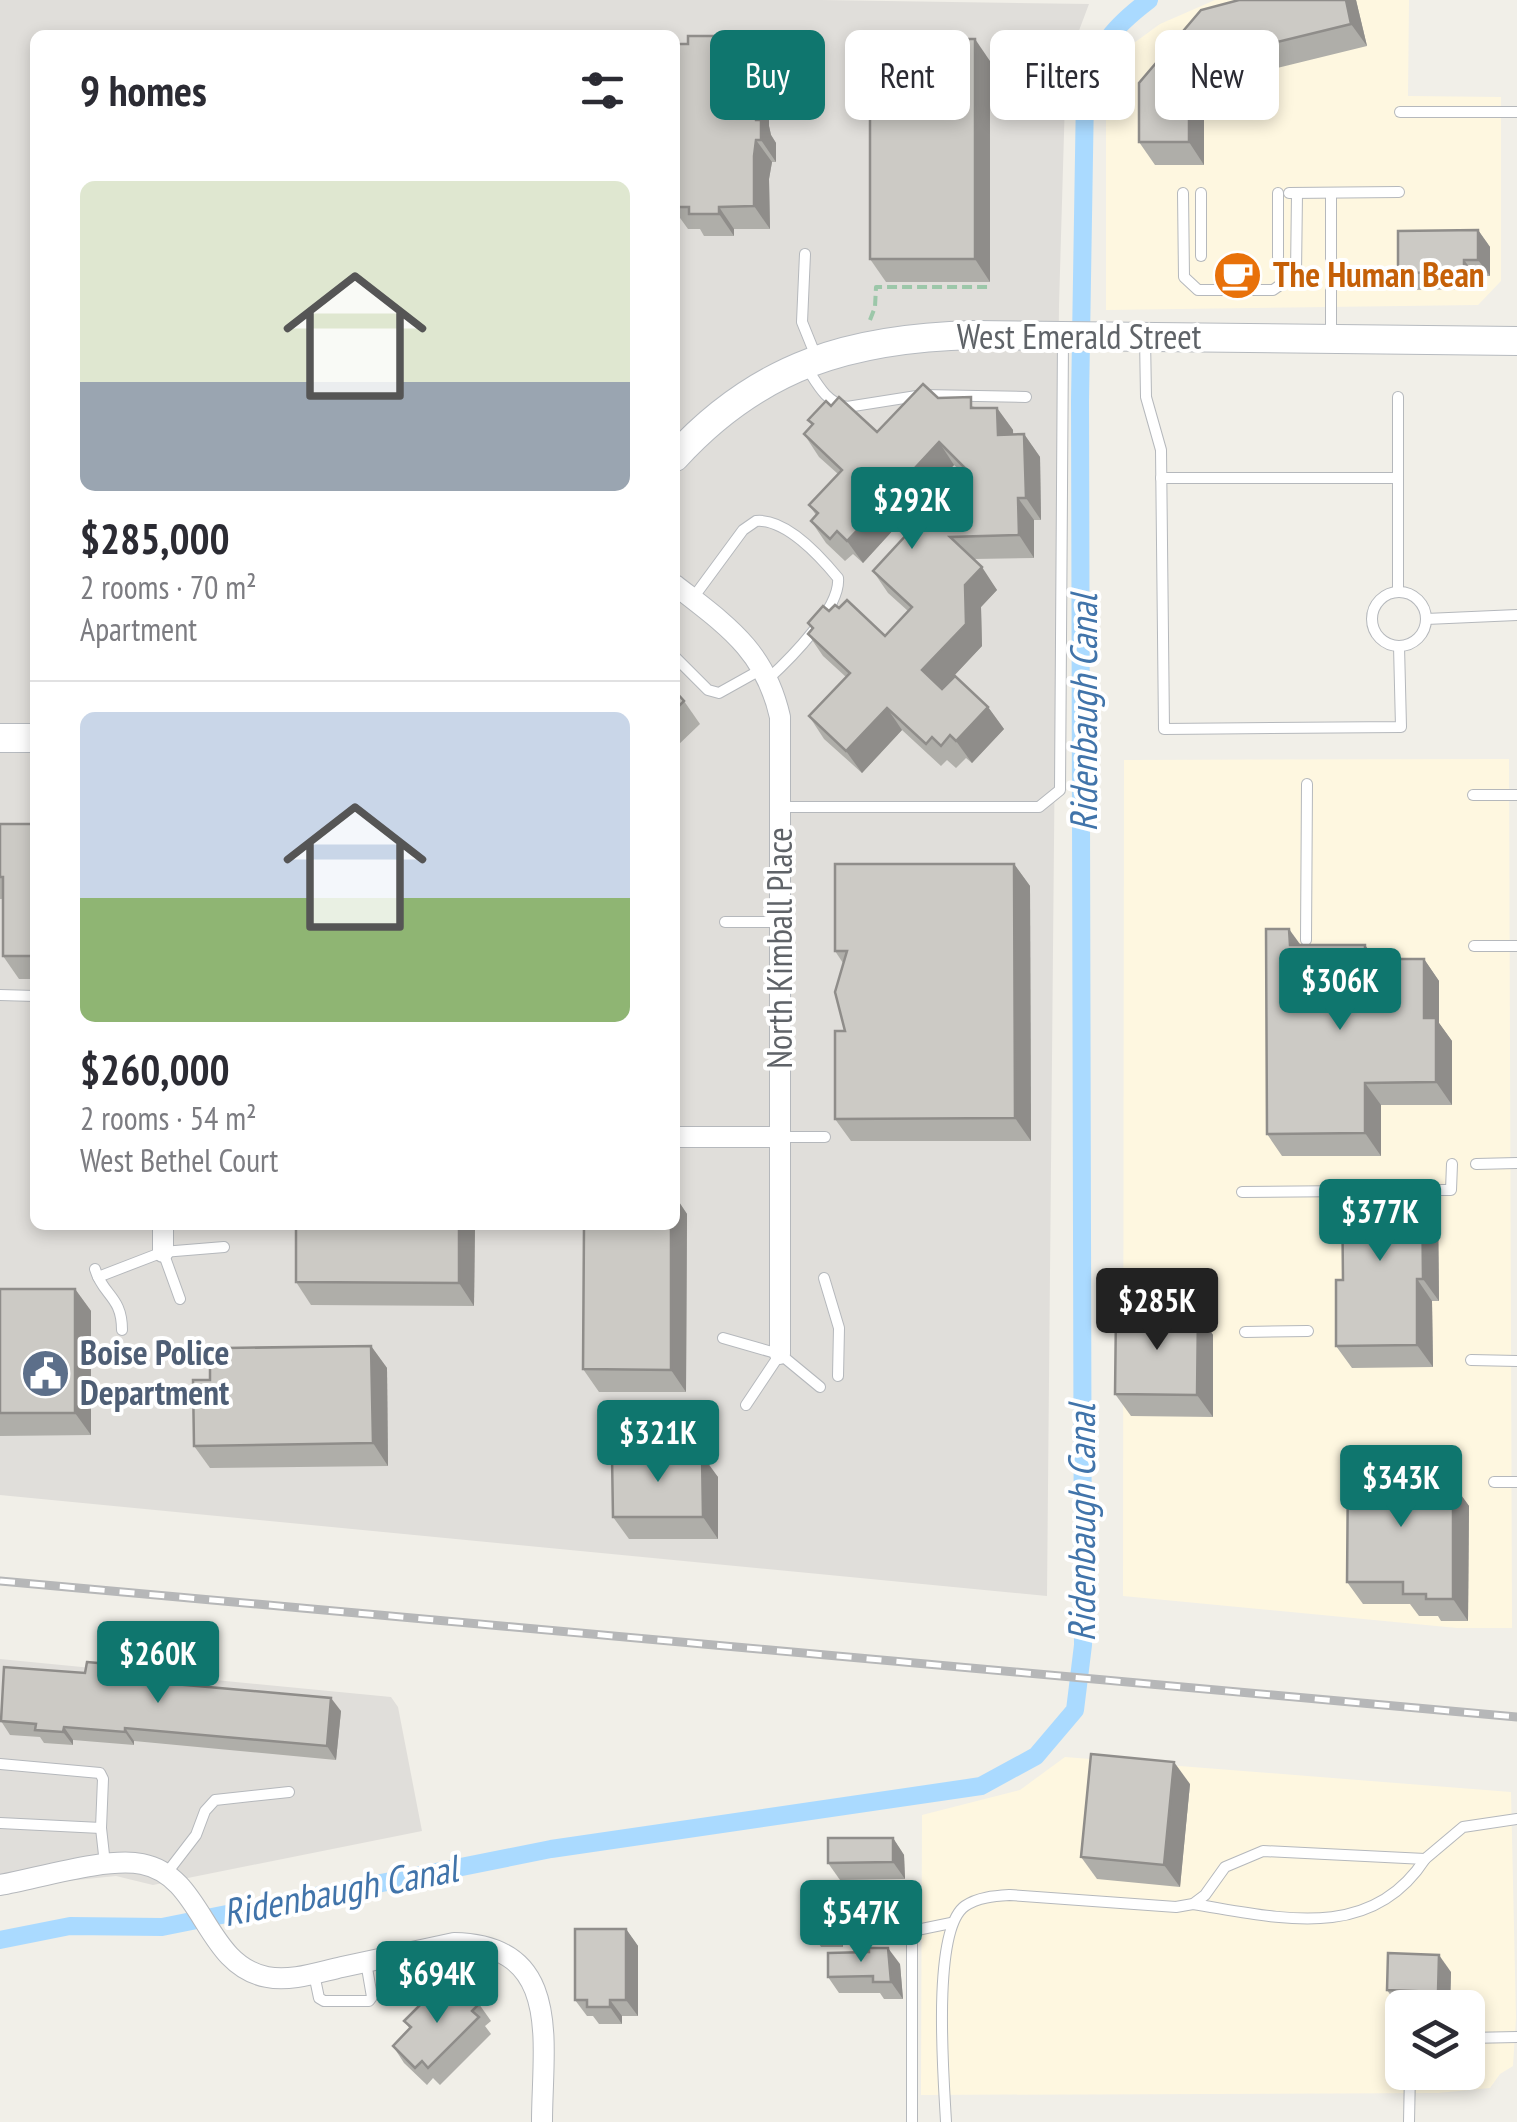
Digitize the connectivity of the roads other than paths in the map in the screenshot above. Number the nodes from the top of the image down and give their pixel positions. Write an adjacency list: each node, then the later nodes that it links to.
1 (1400, 112): 2 (lane)
2 (1517, 112)
3 (1399, 192): 7 (lane)
4 (1183, 193): 6 (lane)
5 (1200, 193): 9 (lane)
6 (1288, 193): 7 (lane); 10 (lane)
7 (1331, 193): 13 (lane)
8 (805, 254): 15 (lane)
9 (1201, 256)
10 (1278, 256)
11 (1075, 337): 12 (main road, West Emerald Street); 15 (main road, West Emerald Street); 33 (lane)
12 (1145, 337): 13 (main road, West Emerald Street); 19 (lane)
13 (1332, 340): 14 (main road, West Emerald Street)
14 (1517, 341)
15 (811, 362): 16 (lane); 18 (main road, West Emerald Street)
16 (1026, 397)
17 (1398, 398): 20 (lane)
18 (680, 443)
19 (1161, 478): 20 (lane); 25 (lane)
20 (1398, 478): 22 (lane)
21 (684, 592): 27 (street, North Kimball Place); 27 (lane)
22 (1398, 592): 24 (lane); 25 (lane)
23 (1517, 615): 24 (lane)
24 (1426, 619): 25 (lane)
25 (1399, 646)
26 (680, 662): 27 (lane)
27 (765, 674): 33 (street, North Kimball Place)
28 (0, 738): 29 (main road)
29 (30, 738)
30 (1307, 784): 36 (lane)
31 (1474, 796): 32 (lane)
32 (1517, 796)
33 (780, 807): 35 (street, North Kimball Place)
34 (725, 922): 35 (lane)
35 (780, 922): 42 (street, North Kimball Place)
36 (1306, 940)
37 (1474, 946): 38 (lane)
38 (1517, 946)
39 (0, 995): 40 (lane)
40 (30, 996)
41 (680, 1137): 42 (street)
42 (780, 1137): 43 (lane); 59 (street, North Kimball Place)
43 (825, 1137)
44 (1517, 1163): 46 (lane)
45 (1452, 1164): 48 (lane)
46 (1476, 1164)
47 (1362, 1191): 49 (lane)
48 (1398, 1191)
49 (1242, 1192)
50 (163, 1230): 52 (street)
51 (224, 1247): 52 (lane)
52 (163, 1252): 54 (lane); 55 (lane)
53 (824, 1278): 62 (lane)
54 (180, 1299)
55 (122, 1330)
56 (1308, 1331): 57 (lane)
57 (1244, 1332)
58 (723, 1338): 59 (lane)
59 (780, 1354): 63 (lane); 64 (lane)
60 (1471, 1360): 61 (lane)
61 (1517, 1360)
62 (838, 1376)
63 (820, 1388)
64 (746, 1405)
65 (1494, 1482): 66 (lane)
66 (1517, 1482)
67 (0, 1764): 71 (lane)
68 (289, 1792): 74 (lane)
69 (1517, 1819): 72 (lane)
70 (0, 1823): 71 (lane)
71 (100, 1828): 73 (lane)
72 (1425, 1860): 76 (lane); 76 (lane)
73 (105, 1865): 74 (street); 75 (street)
74 (166, 1874): 79 (street)
75 (0, 1885)
76 (1193, 1904): 77 (lane)
77 (951, 1923): 84 (lane); 85 (lane)
78 (366, 1962): 79 (street); 79 (lane); 83 (street)
79 (314, 1973)
80 (1517, 2037): 81 (lane)
81 (1485, 2038)
82 (1410, 2090): 86 (lane)
83 (542, 2122)
84 (912, 2122)
85 (946, 2122)
86 (1409, 2122)

